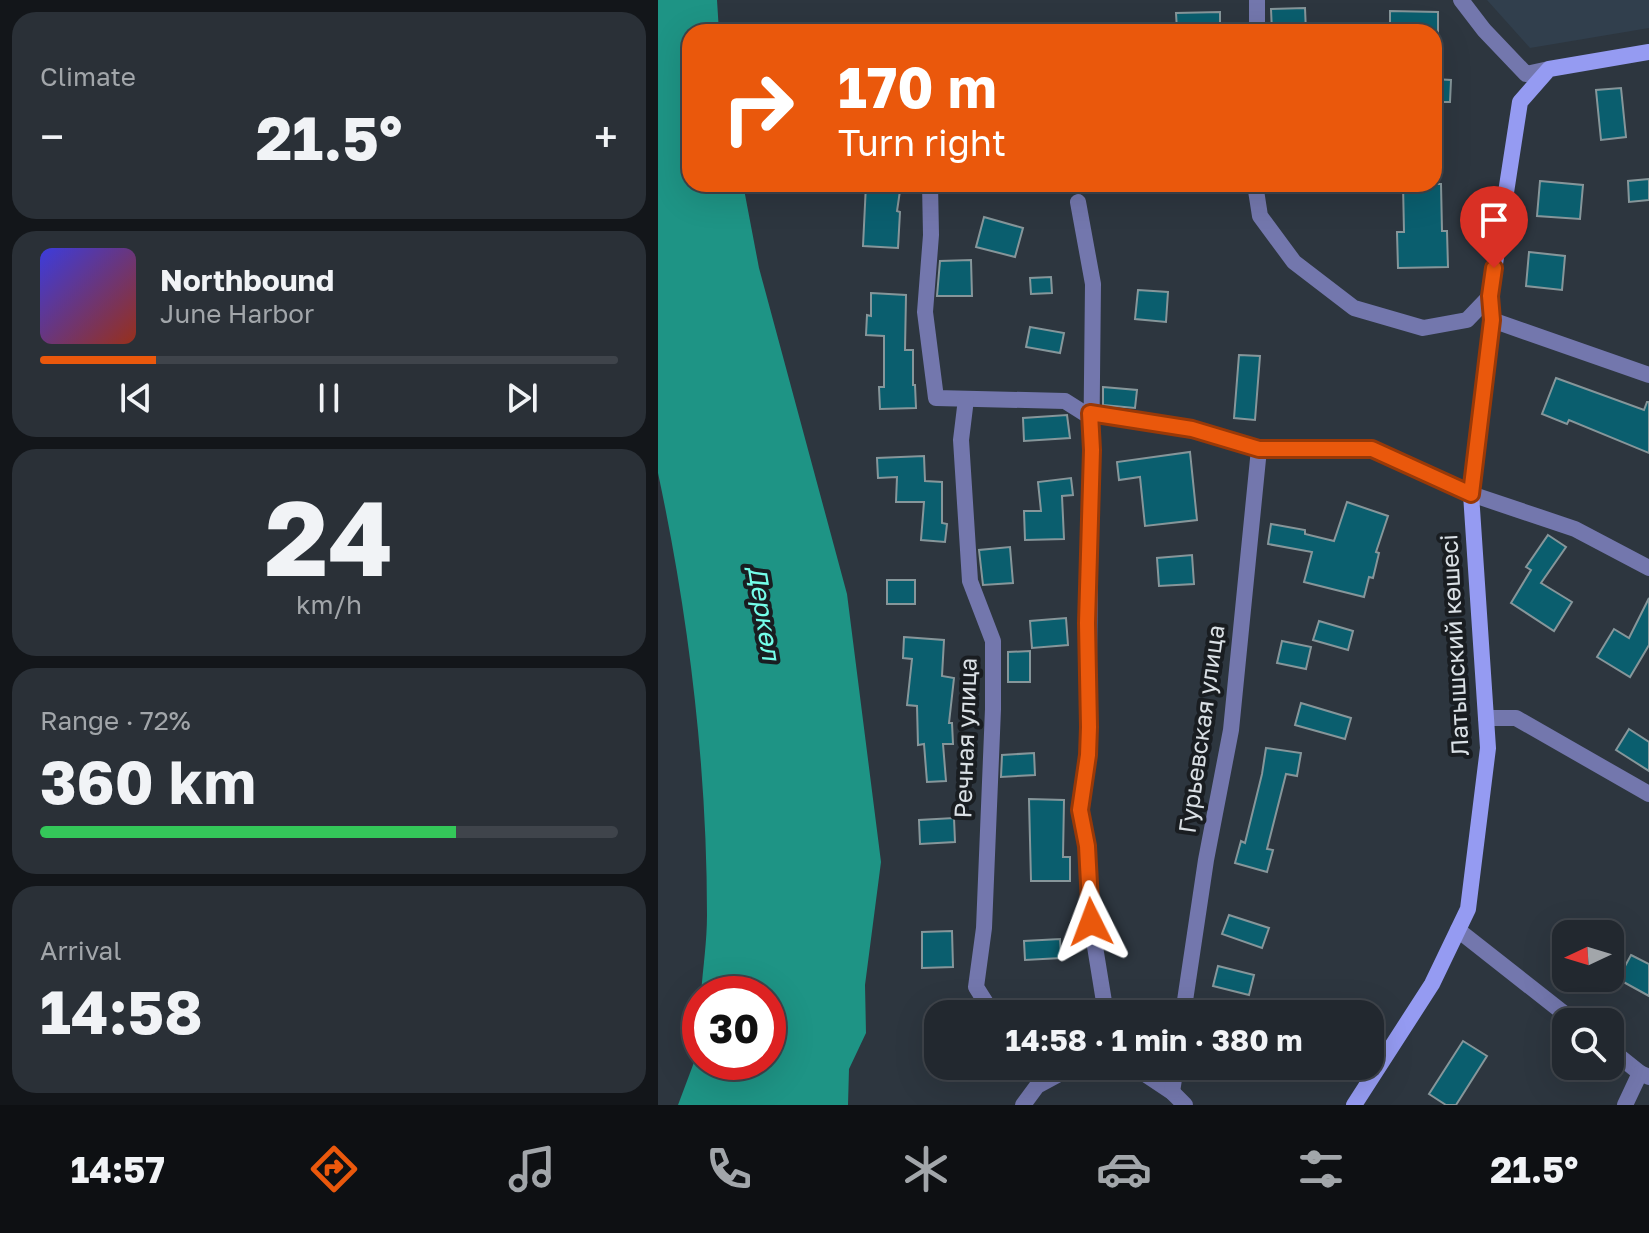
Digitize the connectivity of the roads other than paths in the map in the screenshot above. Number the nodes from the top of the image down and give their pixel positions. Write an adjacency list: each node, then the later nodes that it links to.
1 (1257, 0): 3 (street)
2 (1461, 0): 5 (street)
3 (1257, 24)
4 (1649, 52): 5 (street)
5 (1549, 69): 9 (street, Латышский көшесі)
6 (930, 192): 12 (street)
7 (1256, 192): 9 (street)
8 (1078, 202): 13 (street)
9 (1490, 296): 10 (street, Латышский көшесі)
10 (1492, 320): 11 (street); 15 (street, Латышский көшесі)
11 (1649, 375)
12 (966, 399): 13 (street); 20 (street, Речная улица)
13 (1090, 413): 14 (street); 21 (street)
14 (1259, 449): 15 (street); 22 (street, Гурьевская улица)
15 (1471, 494): 16 (street); 17 (street, Латышский көшесі)
16 (1649, 568)
17 (1486, 718): 18 (street); 19 (street, Латышский көшесі)
18 (1649, 794)
19 (1458, 930): 23 (street); 32 (street, Латышский көшесі)
20 (984, 1000)
21 (1104, 1000)
22 (1185, 1000)
23 (1557, 1008)
24 (1624, 1059): 25 (street)
25 (1645, 1075): 33 (street)
26 (1048, 1080): 30 (street)
27 (1154, 1080): 29 (street)
28 (1174, 1080): 29 (street)
29 (1172, 1092): 31 (street)
30 (1023, 1105)
31 (1185, 1105)
32 (1354, 1105)
33 (1625, 1105)

